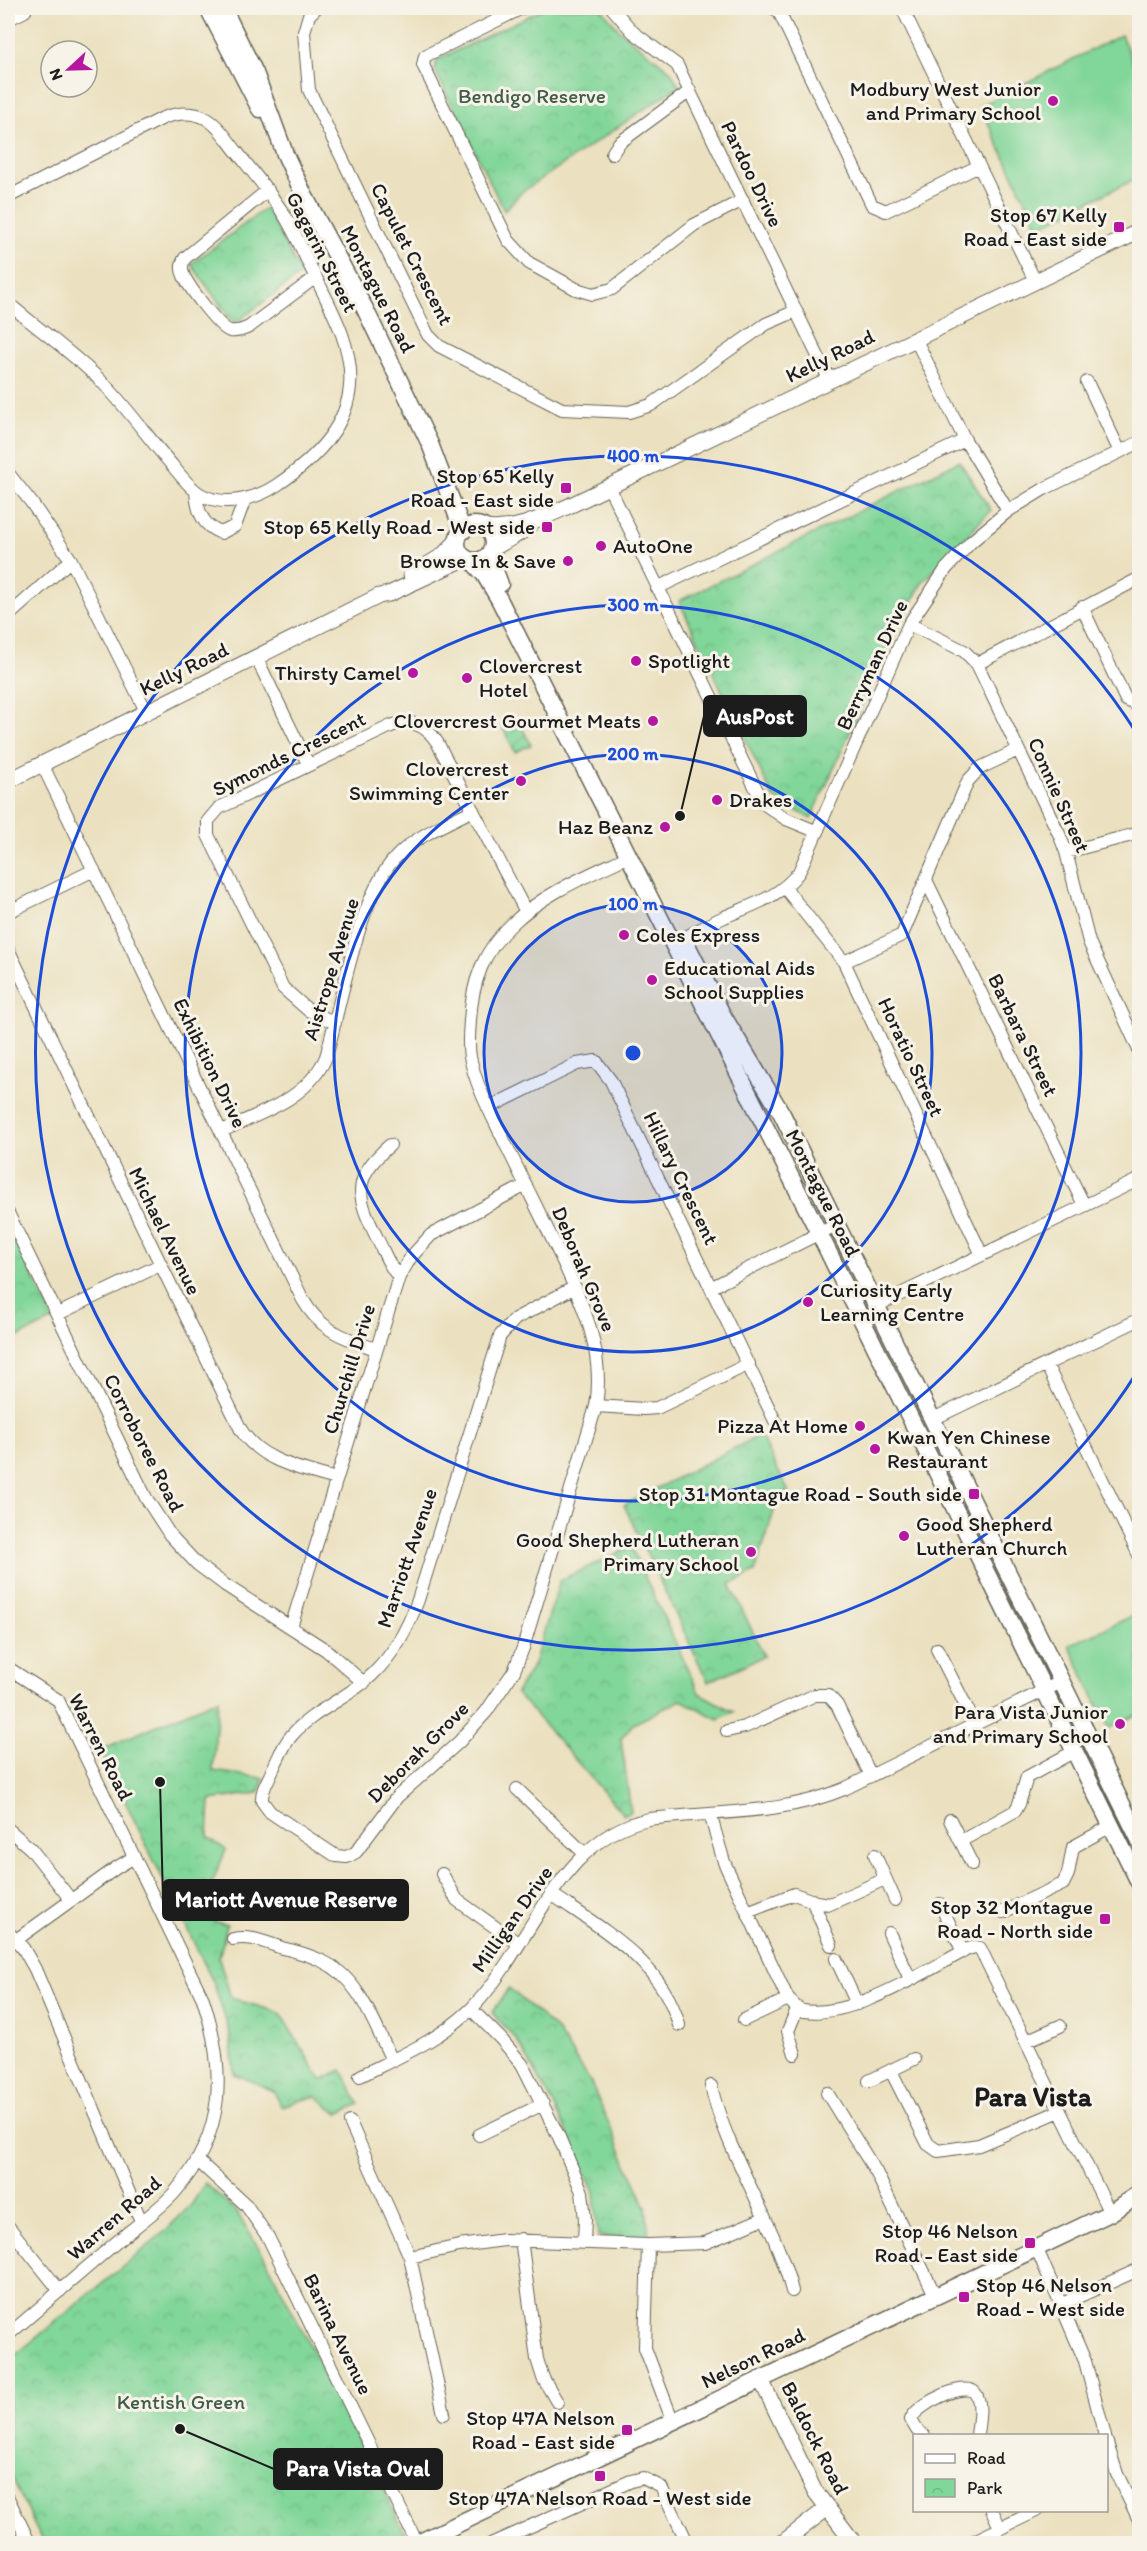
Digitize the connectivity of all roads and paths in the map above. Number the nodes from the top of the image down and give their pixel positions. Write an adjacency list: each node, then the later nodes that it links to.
1 (22, 8): 9 (main road)
2 (208, 8): 11 (main road, Montague Road)
3 (224, 8): 11 (main road, Montague Road)
4 (316, 8): 21 (street, Capulet Crescent)
5 (522, 8): 16 (street)
6 (612, 8): 10 (street, Pardoo Drive)
7 (774, 8): 13 (street)
8 (902, 8): 13 (street)
9 (8, 15)
10 (690, 91): 12 (street); 16 (street, Pardoo Drive)
11 (285, 154): 34 (main road, Montague Road)
12 (612, 154)
13 (979, 166): 19 (street)
14 (268, 190): 15 (street, Gagarin Street); 18 (street, Gagarin Street); 18 (street)
15 (8, 197)
16 (743, 200): 21 (street, Pardoo Drive)
17 (1140, 231): 19 (street, Kelly Road)
18 (316, 278): 31 (street, Gagarin Street)
19 (1035, 281): 22 (street, Kelly Road)
20 (8, 303): 30 (street)
21 (796, 310): 23 (street, Pardoo Drive)
22 (915, 338): 23 (street, Kelly Road); 25 (street)
23 (829, 379): 29 (street, Kelly Road)
24 (1088, 382): 27 (street)
25 (965, 440): 32 (street); 39 (street)
26 (1140, 442): 27 (street, Berryman Drive)
27 (1120, 452): 32 (street, Berryman Drive)
28 (8, 473): 36 (street)
29 (609, 487): 33 (street, Kelly Road); 39 (street)
30 (196, 491): 31 (street); 31 (street)
31 (245, 500)
32 (1008, 511): 43 (street, Berryman Drive)
33 (540, 519): 34 (street, Kelly Road); 35 (street, Kelly Road)
34 (471, 531): 35 (main road); 37 (main road); 40 (street, Kelly Road)
35 (490, 552): 37 (main road); 56 (main road, Montague Road)
36 (71, 560): 42 (street); 47 (street)
37 (469, 560): 40 (street, Kelly Road); 56 (main road, Montague Road)
38 (1140, 578): 41 (street)
39 (657, 588): 53 (street)
40 (379, 596): 44 (street, Kelly Road)
41 (1082, 607): 45 (street); 46 (street)
42 (8, 616)
43 (909, 624): 45 (street, Connie Street); 53 (street, Berryman Drive)
44 (256, 657): 47 (street, Kelly Road); 50 (street)
45 (977, 664): 48 (street, Connie Street)
46 (1140, 706)
47 (146, 711): 49 (street, Kelly Road)
48 (1018, 750): 55 (street, Connie Street); 58 (street)
49 (42, 764): 51 (street, Kelly Road); 57 (street, Exhibition Drive)
50 (308, 764): 52 (street, Symonds Crescent); 65 (street, Symonds Crescent)
51 (8, 781)
52 (473, 810): 61 (street, Symonds Crescent); 65 (street, Aistrope Avenue)
53 (818, 832): 59 (street, Berryman Drive)
54 (1140, 833): 55 (street)
55 (1066, 852): 66 (street, Connie Street)
56 (634, 854): 61 (street, Deborah Grove); 62 (main road, Montague Road)
57 (94, 870): 60 (street); 68 (street, Exhibition Drive)
58 (927, 882): 64 (street); 72 (street, Barbara Street)
59 (785, 888): 62 (street, Berryman Drive); 64 (street, Horatio Street)
60 (8, 912)
61 (526, 912): 67 (street, Deborah Grove)
62 (679, 940): 74 (main road, Montague Road); 75 (main road, Montague Road)
63 (8, 949): 77 (street, Michael Avenue)
64 (844, 962): 76 (street, Horatio Street)
65 (335, 1023): 68 (street, Aistrope Avenue)
66 (1140, 1052)
67 (488, 1108): 71 (street, Deborah Grove); 80 (street, Hillary Crescent)
68 (222, 1131): 84 (street, Exhibition Drive)
69 (390, 1145): 78 (street)
70 (1140, 1179): 72 (street)
71 (526, 1185): 78 (street, Churchill Drive); 79 (street, Deborah Grove)
72 (1084, 1205): 76 (street)
73 (8, 1213): 82 (street, Corroboree Road)
74 (836, 1225): 75 (street); 81 (main road, Montague Road)
75 (819, 1233): 80 (street); 90 (main road, Montague Road)
76 (982, 1255): 81 (street)
77 (160, 1265): 82 (street); 91 (street, Michael Avenue)
78 (399, 1277): 84 (street, Churchill Drive)
79 (575, 1287): 87 (street, Deborah Grove); 97 (street, Marriott Avenue)
80 (712, 1287): 85 (street, Hillary Crescent)
81 (876, 1306): 88 (main road, Montague Road)
82 (58, 1314): 93 (street, Corroboree Road)
83 (1140, 1319): 86 (street)
84 (375, 1349): 91 (street, Churchill Drive)
85 (749, 1364): 87 (street); 89 (street, Hillary Crescent)
86 (1047, 1364): 88 (street); 92 (street)
87 (596, 1406): 113 (street, Deborah Grove)
88 (932, 1420): 90 (main road); 96 (main road, Montague Road)
89 (776, 1423)
90 (915, 1428): 98 (main road, Montague Road)
91 (336, 1479): 93 (street, Churchill Drive)
92 (1140, 1557)
93 (291, 1627): 97 (street, Corroboree Road)
94 (937, 1649): 99 (street)
95 (8, 1668): 112 (street, Warren Road)
96 (1061, 1682): 98 (street, Milligan Drive); 109 (main road, Montague Road)
97 (364, 1683): 113 (street, Marriott Avenue)
98 (1044, 1690): 99 (street, Milligan Drive); 101 (main road, Montague Road)
99 (975, 1725): 102 (street, Milligan Drive)
100 (726, 1731): 102 (street)
101 (1075, 1751): 106 (main road, Montague Road); 108 (street)
102 (871, 1776): 104 (street, Milligan Drive)
103 (517, 1789): 110 (street)
104 (710, 1814): 110 (street, Milligan Drive); 123 (street)
105 (950, 1820): 108 (street)
106 (1111, 1826): 117 (main road, Montague Road); 124 (street)
107 (8, 1829): 119 (street)
108 (961, 1841): 114 (street)
109 (1140, 1841)
110 (584, 1853): 118 (street, Milligan Drive)
111 (875, 1855): 116 (street)
112 (134, 1857): 119 (street); 153 (street, Warren Road)
113 (347, 1857)
114 (972, 1864)
115 (442, 1875): 128 (street)
116 (885, 1879): 120 (street); 121 (street)
117 (1140, 1884)
118 (553, 1895): 128 (street, Milligan Drive); 138 (street)
119 (71, 1900): 126 (street)
120 (812, 1900): 123 (street); 129 (street)
121 (895, 1900)
122 (940, 1904): 130 (street)
123 (747, 1912): 133 (street)
124 (1003, 1912)
125 (889, 1933): 132 (street)
126 (12, 1936): 158 (street)
127 (233, 1939): 142 (street)
128 (519, 1944): 135 (street, Milligan Drive)
129 (831, 1945)
130 (963, 1952): 132 (street); 140 (street)
131 (836, 1959): 134 (street)
132 (910, 1979): 134 (street)
133 (788, 1999): 136 (street); 137 (street)
134 (857, 2004): 136 (street)
135 (471, 2009): 142 (street, Milligan Drive); 149 (street)
136 (797, 2009): 141 (street)
137 (744, 2020)
138 (679, 2025)
139 (1060, 2026): 140 (street)
140 (1026, 2041): 150 (street)
141 (795, 2054)
142 (392, 2060): 145 (street, Milligan Drive)
143 (914, 2060): 144 (street)
144 (891, 2071): 146 (street); 150 (street)
145 (360, 2076)
146 (869, 2081)
147 (711, 2086): 157 (street)
148 (827, 2093): 168 (street)
149 (543, 2104): 152 (street); 161 (street)
150 (1060, 2111): 156 (street)
151 (350, 2122): 164 (street)
152 (479, 2135)
153 (197, 2160): 158 (street, Warren Road); 186 (street, Barina Avenue)
154 (1140, 2193): 156 (main road, Nelson Road)
155 (1140, 2205): 156 (main road, Nelson Road)
156 (1110, 2213): 163 (main road, Nelson Road)
157 (764, 2218): 162 (street); 167 (street)
158 (141, 2221): 166 (street, Warren Road)
159 (8, 2226): 166 (street)
160 (521, 2239): 161 (street); 164 (street); 172 (street)
161 (584, 2242): 162 (street)
162 (648, 2245): 174 (street)
163 (1036, 2247): 168 (main road, Nelson Road); 169 (street)
164 (410, 2257): 173 (street)
165 (1140, 2269): 169 (street)
166 (60, 2291): 170 (street, Warren Road)
167 (792, 2291)
168 (935, 2295): 171 (main road, Nelson Road)
169 (1062, 2304): 177 (street)
170 (8, 2335)
171 (761, 2379): 174 (main road, Nelson Road); 181 (street, Baldock Road)
172 (557, 2402)
173 (444, 2414)
174 (673, 2422): 186 (main road, Nelson Road)
175 (922, 2434): 176 (street)
176 (978, 2434)
177 (1105, 2434)
178 (1108, 2451): 179 (street)
179 (1112, 2476): 184 (street)
180 (9, 2504): 187 (street)
181 (826, 2509): 190 (street); 191 (street, Baldock Road)
182 (992, 2512): 185 (street)
183 (1036, 2512): 185 (street)
184 (1140, 2522)
185 (1000, 2528): 192 (street)
186 (417, 2543)
187 (30, 2544)
188 (491, 2544): 189 (street)
189 (688, 2544)
190 (781, 2544)
191 (855, 2544)
192 (968, 2544)

